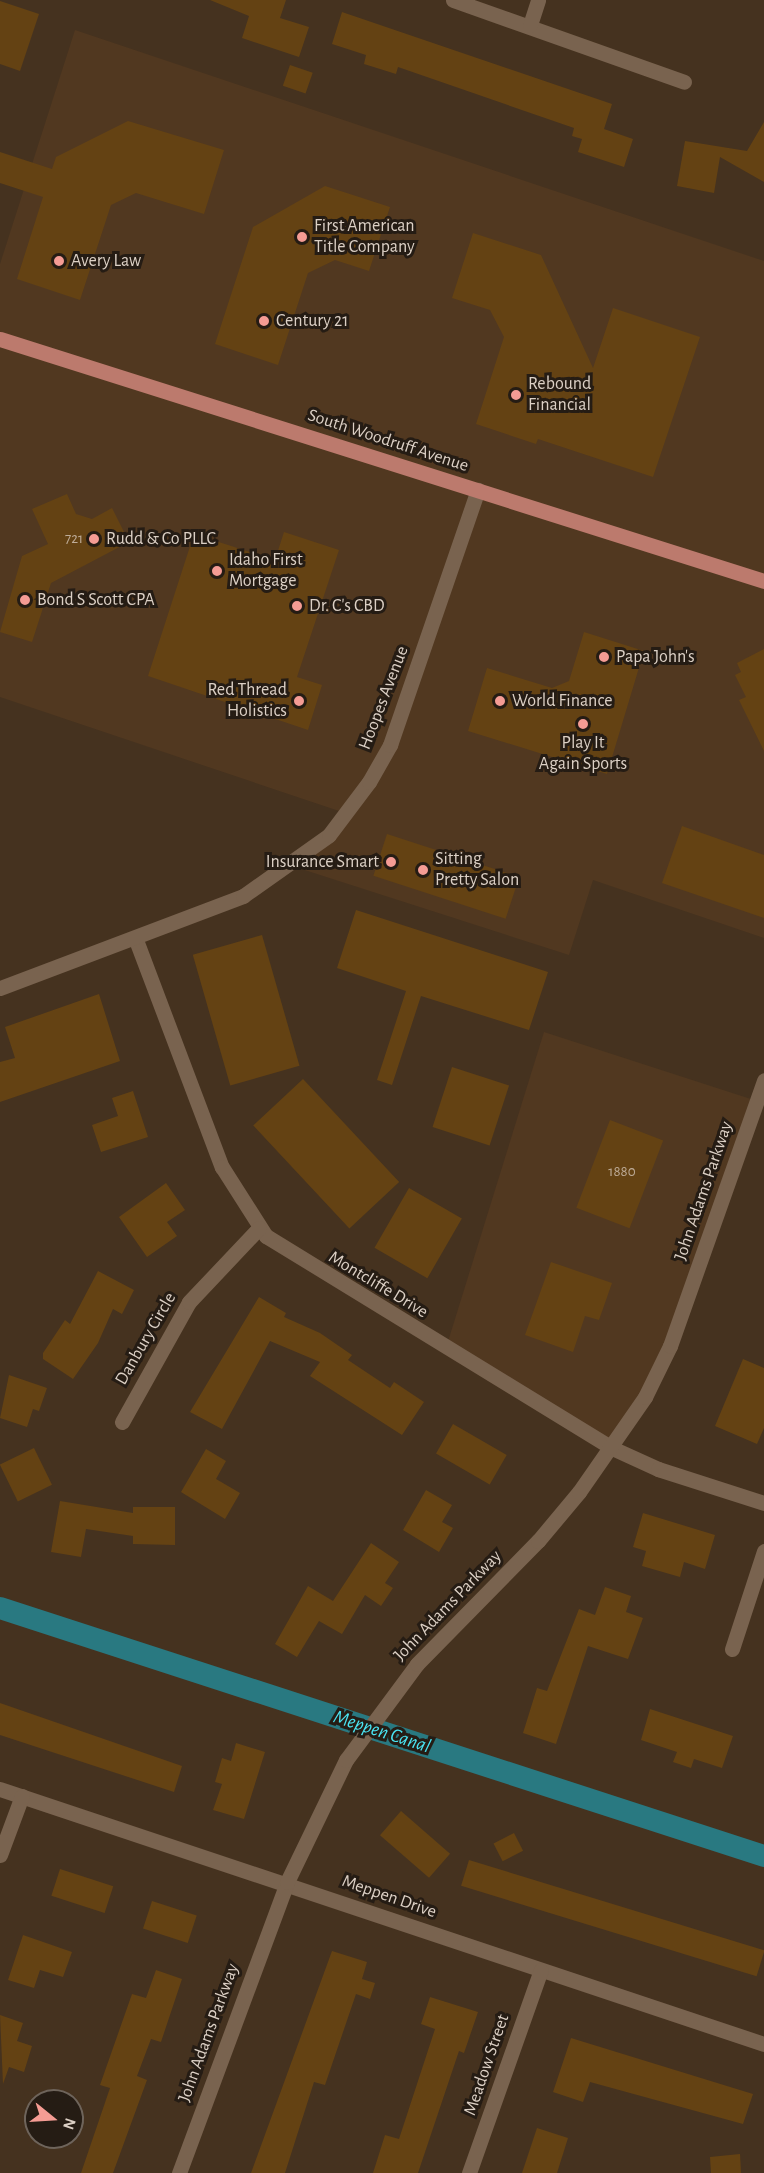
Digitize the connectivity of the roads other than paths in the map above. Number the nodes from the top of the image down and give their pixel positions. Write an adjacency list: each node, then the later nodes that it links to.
1 (453, 0): 3 (street)
2 (538, 0): 3 (street)
3 (530, 25): 4 (street)
4 (684, 82)
5 (0, 339): 6 (main road, South Woodruff Avenue)
6 (478, 490): 7 (main road, South Woodruff Avenue); 8 (street, Hoopes Avenue)
7 (764, 581)
8 (136, 940): 9 (street, Hoopes Avenue); 11 (street, Montcliffe Drive)
9 (0, 988)
10 (764, 1080): 13 (street, John Adams Parkway)
11 (259, 1228): 12 (street, Danbury Circle); 13 (street, Montcliffe Drive)
12 (122, 1422)
13 (612, 1448): 14 (street, Montcliffe Drive); 20 (street, John Adams Parkway)
14 (764, 1503)
15 (764, 1551): 16 (street)
16 (732, 1649)
17 (0, 1789): 18 (street, Meppen Drive)
18 (22, 1796): 19 (street); 20 (street, Meppen Drive)
19 (0, 1855)
20 (287, 1882): 21 (street, Meppen Drive); 23 (street, John Adams Parkway)
21 (541, 1970): 22 (street, Meppen Drive); 24 (street, Meadow Street)
22 (764, 2044)
23 (179, 2173)
24 (469, 2173)

